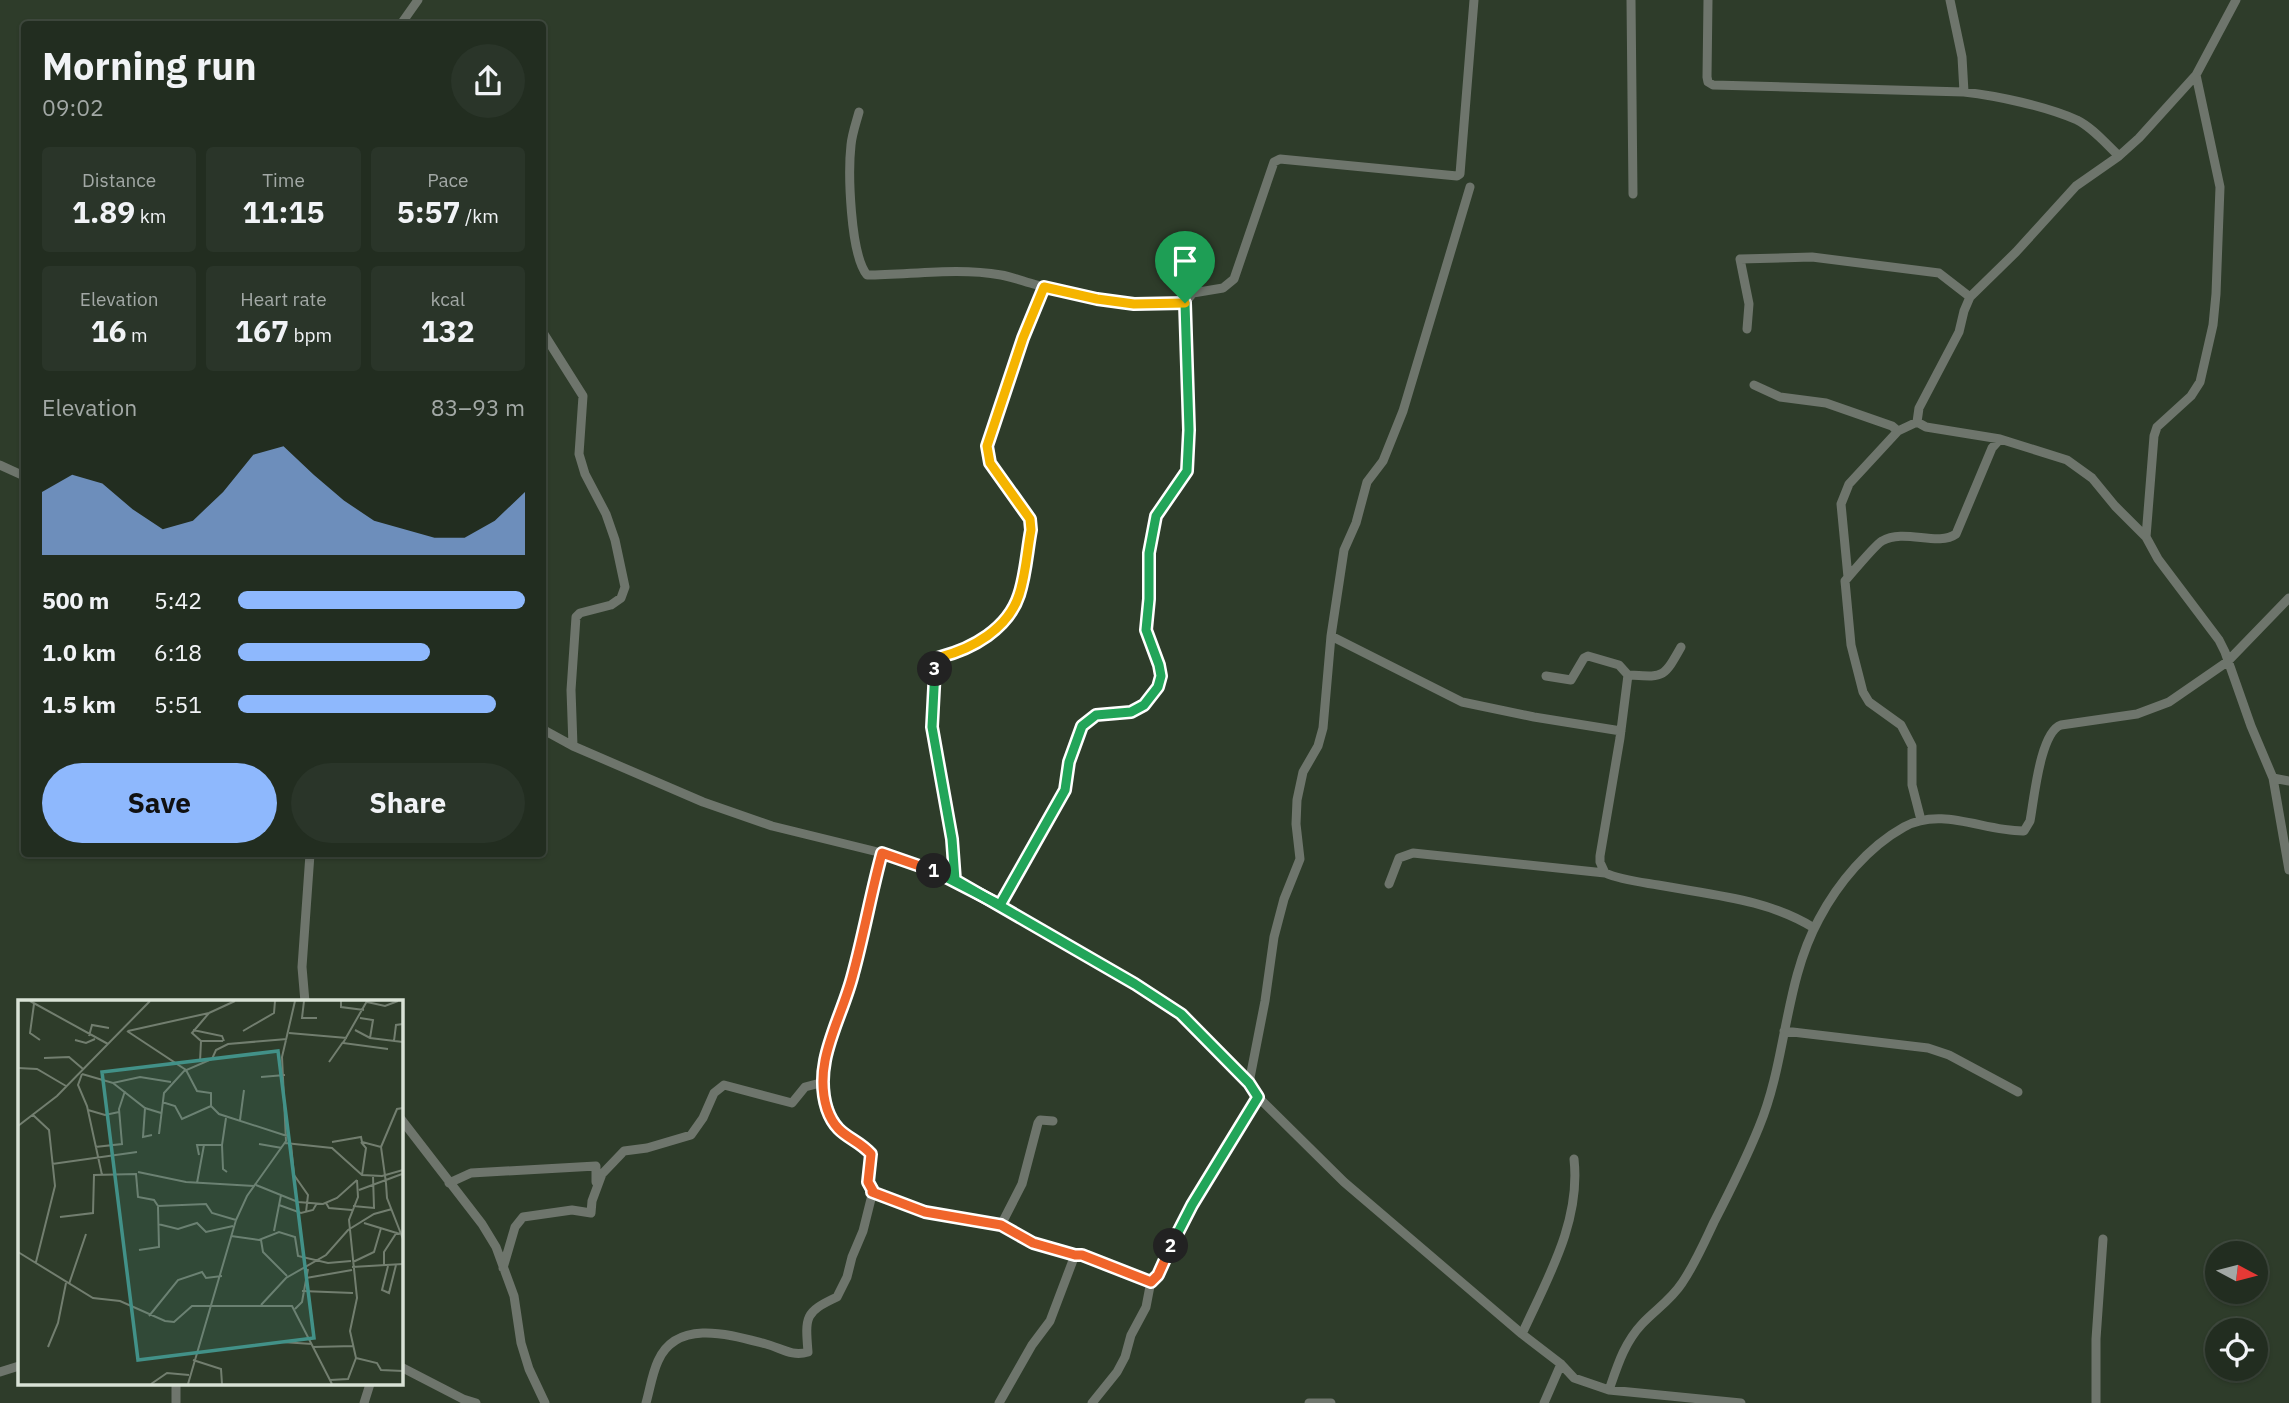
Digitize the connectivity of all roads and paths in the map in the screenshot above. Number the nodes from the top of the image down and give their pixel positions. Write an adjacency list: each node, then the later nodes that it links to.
1 (418, 0): 7 (street)
2 (1474, 0): 16 (street)
3 (1631, 0): 13 (street)
4 (1708, 0): 9 (street)
5 (1950, 0): 9 (street)
6 (2236, 0): 8 (street)
7 (403, 21)
8 (2196, 75): 11 (street); 25 (street)
9 (1964, 92): 11 (street)
10 (859, 112): 14 (street)
11 (2119, 156): 15 (street)
12 (1470, 187): 28 (street)
13 (1633, 194)
14 (1044, 287): 16 (street); 43 (street)
15 (1970, 297): 17 (street); 20 (street)
16 (1185, 303): 45 (street)
17 (1747, 329)
18 (546, 337): 35 (street)
19 (1755, 384): 21 (street)
20 (1917, 422): 21 (street); 22 (street)
21 (1898, 432): 26 (street)
22 (2000, 439): 25 (street); 26 (street)
23 (0, 465): 24 (street)
24 (21, 474)
25 (2146, 537): 30 (street)
26 (1848, 577): 38 (street)
27 (2289, 598): 30 (street)
28 (1331, 636): 34 (street); 50 (street)
29 (1681, 647): 31 (street)
30 (2227, 662): 36 (street); 38 (street)
31 (1628, 675): 32 (street); 34 (street)
32 (1546, 676)
33 (546, 731): 35 (street)
34 (1621, 731): 42 (street)
35 (573, 746): 39 (street)
36 (2273, 778): 37 (street); 41 (street)
37 (2289, 781)
38 (1921, 821): 46 (street)
39 (882, 853): 43 (street); 49 (street)
40 (310, 857): 47 (street)
41 (2289, 870)
42 (1605, 873): 44 (street); 46 (street)
43 (955, 880): 45 (street)
44 (1389, 884)
45 (1000, 905): 50 (street)
46 (1814, 928): 48 (street)
47 (305, 1000)
48 (1784, 1031): 51 (street); 70 (street)
49 (824, 1082): 57 (street); 58 (street)
50 (1249, 1083): 52 (street)
51 (2018, 1093)
52 (1258, 1097): 63 (street); 64 (street)
53 (402, 1120): 56 (street)
54 (1053, 1121): 59 (street)
55 (1574, 1159): 64 (street)
56 (449, 1183): 57 (street); 62 (street)
57 (596, 1187): 62 (street)
58 (872, 1192): 59 (street); 74 (street)
59 (1001, 1225): 61 (street)
60 (2103, 1239): 81 (street)
61 (1075, 1255): 63 (street); 75 (street)
62 (503, 1268): 73 (street)
63 (1151, 1282): 76 (street)
64 (1522, 1334): 65 (street)
65 (1561, 1364): 70 (street); 79 (street)
66 (18, 1366): 68 (street)
67 (402, 1368): 72 (street)
68 (0, 1372)
69 (369, 1386): 71 (street)
70 (1609, 1390): 80 (street)
71 (364, 1403)
72 (476, 1403)
73 (545, 1403)
74 (646, 1403)
75 (999, 1403)
76 (1092, 1403)
77 (1309, 1403): 78 (street)
78 (1331, 1403)
79 (1545, 1403)
80 (1741, 1403)
81 (2096, 1403)

